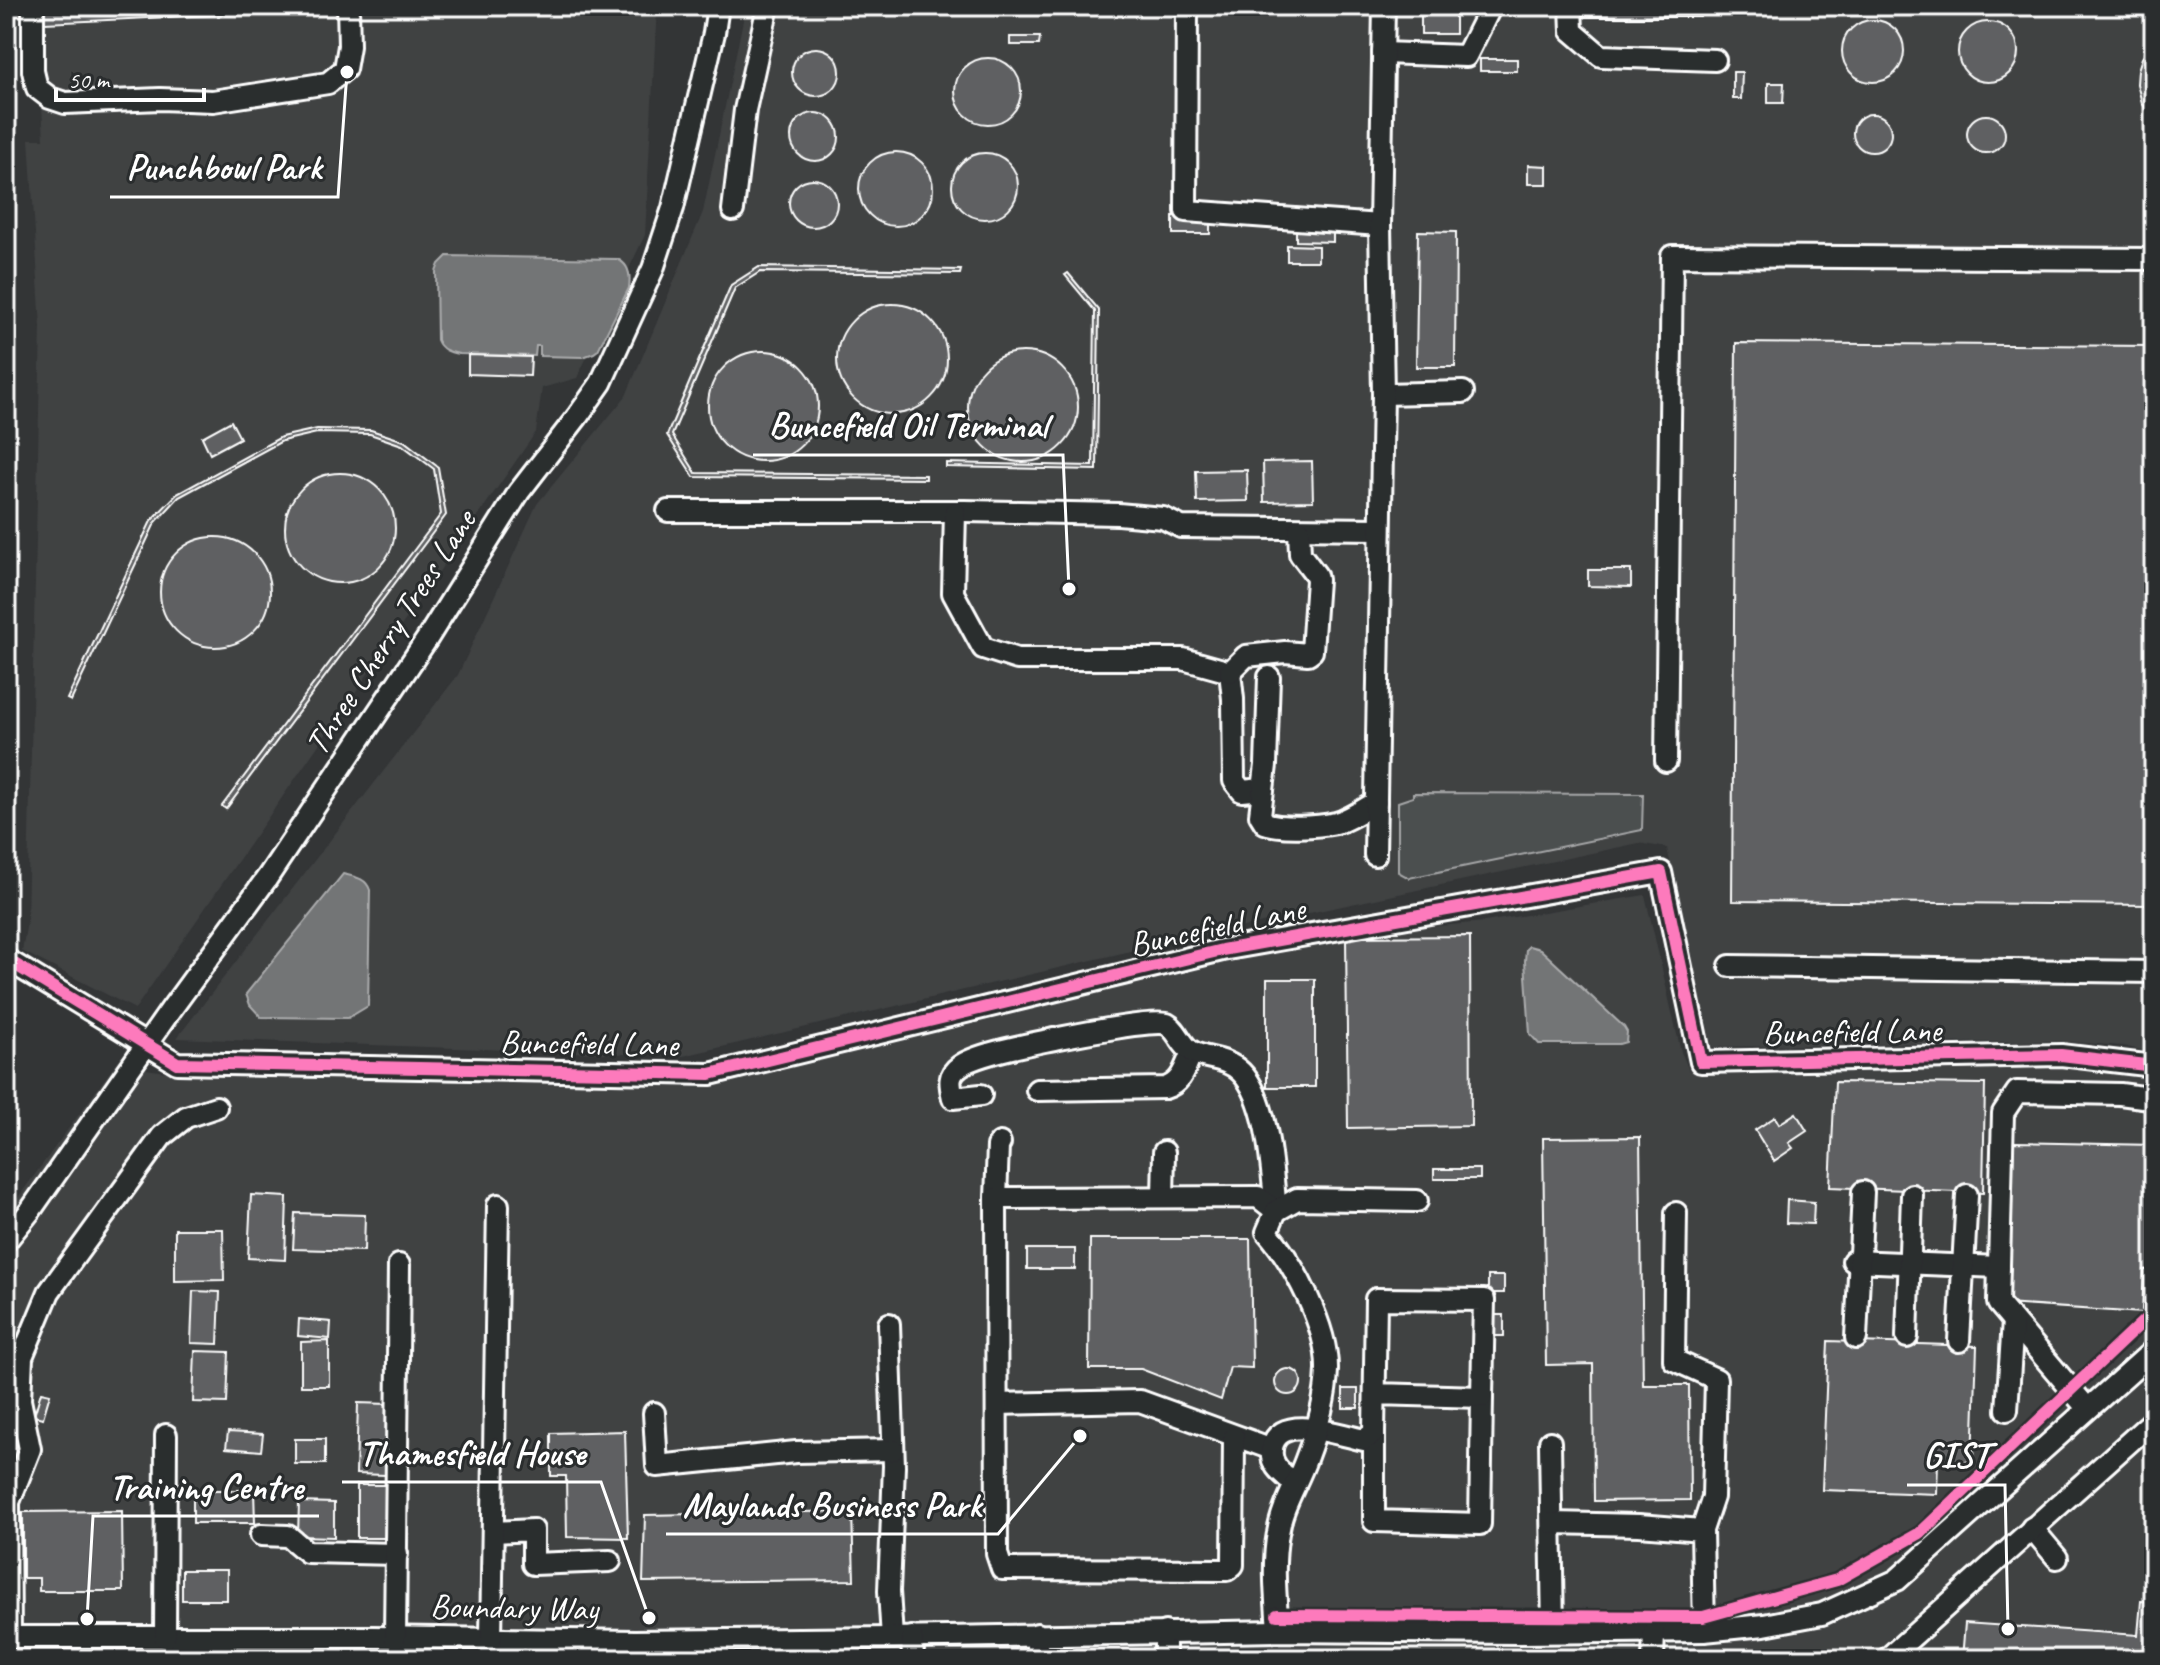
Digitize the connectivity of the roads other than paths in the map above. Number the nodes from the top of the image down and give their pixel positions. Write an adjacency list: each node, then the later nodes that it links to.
1 (33, 6): 2 (street)
2 (348, 6)
3 (718, 6): 29 (street, Three Cherry Trees Lane)
4 (768, 6): 11 (street)
5 (1187, 6): 12 (street)
6 (1384, 6): 9 (street)
7 (1491, 6): 9 (street)
8 (1571, 6): 10 (street)
9 (1383, 53): 12 (street)
10 (1715, 60)
11 (733, 210)
12 (1380, 225): 15 (street)
13 (2154, 259): 22 (street)
14 (1463, 392): 15 (street)
15 (1383, 394): 19 (street)
16 (668, 511): 17 (street)
17 (955, 512): 18 (street); 20 (street)
18 (1299, 529): 19 (street); 20 (street)
19 (1380, 529): 24 (street)
20 (1230, 672): 23 (street)
21 (1269, 677): 23 (street)
22 (1666, 761)
23 (1263, 789): 24 (street)
24 (1376, 802): 25 (street)
25 (1375, 855)
26 (6, 959): 29 (street)
27 (1730, 966): 28 (street)
28 (2154, 972)
29 (148, 1044): 31 (street, Buncefield Lane); 47 (street, Three Cherry Trees Lane)
30 (1192, 1052): 32 (street); 33 (street); 45 (street)
31 (2154, 1066)
32 (1037, 1090)
33 (981, 1095)
34 (2154, 1100): 52 (street)
35 (216, 1107): 88 (street)
36 (1000, 1143): 42 (street)
37 (1164, 1152): 41 (street)
38 (1863, 1192): 48 (street)
39 (1912, 1195): 49 (street)
40 (1967, 1195): 51 (street)
41 (1163, 1197): 42 (street); 45 (street)
42 (996, 1198): 61 (street)
43 (1417, 1201): 45 (street)
44 (498, 1205): 77 (street)
45 (1276, 1211): 66 (street)
46 (1676, 1213): 76 (street)
47 (6, 1241)
48 (1856, 1261): 49 (street); 56 (street)
49 (1909, 1263): 51 (street); 55 (street)
50 (399, 1265): 79 (street)
51 (1963, 1265): 52 (street); 57 (street)
52 (1999, 1267): 53 (street)
53 (2013, 1321): 62 (street); 63 (street)
54 (889, 1324): 72 (street)
55 (1907, 1337)
56 (1856, 1338)
57 (1959, 1341)
58 (2154, 1350): 62 (street, Boundary Way)
59 (1375, 1394): 60 (street); 60 (street); 67 (street)
60 (1482, 1397): 67 (street)
61 (997, 1404): 69 (street); 69 (street)
62 (2087, 1408): 83 (street, Boundary Way)
63 (2007, 1410)
64 (654, 1413): 72 (street)
65 (2154, 1420): 75 (street)
66 (1316, 1429): 67 (street); 71 (street); 73 (street)
67 (1374, 1433)
68 (166, 1435): 89 (street)
69 (1234, 1437): 71 (street)
70 (1550, 1442): 74 (street)
71 (1272, 1449): 73 (street)
72 (893, 1450): 91 (street)
73 (1295, 1484): 82 (street)
74 (1552, 1523): 76 (street); 85 (street)
75 (2032, 1528): 80 (street); 99 (street)
76 (1702, 1530): 83 (street)
77 (493, 1532): 81 (street); 92 (street)
78 (261, 1535): 79 (street)
79 (397, 1554): 90 (street)
80 (2057, 1558)
81 (610, 1561)
82 (1278, 1631): 84 (street, Boundary Way); 85 (street, Boundary Way)
83 (1704, 1631): 86 (street, Boundary Way)
84 (1165, 1632): 87 (street, Boundary Way); 97 (street)
85 (1553, 1632): 86 (street, Boundary Way)
86 (1654, 1632): 98 (street)
87 (1037, 1634): 91 (street, Boundary Way); 96 (street)
88 (8, 1637): 89 (street, Boundary Way)
89 (165, 1638): 90 (street, Boundary Way)
90 (395, 1638): 92 (street, Boundary Way)
91 (902, 1638): 93 (street, Boundary Way); 95 (street)
92 (491, 1639): 94 (street, Boundary Way)
93 (801, 1649): 94 (street, Boundary Way)
94 (579, 1650)
95 (913, 1659)
96 (1037, 1659)
97 (1165, 1659)
98 (1653, 1659)
99 (1887, 1659)

